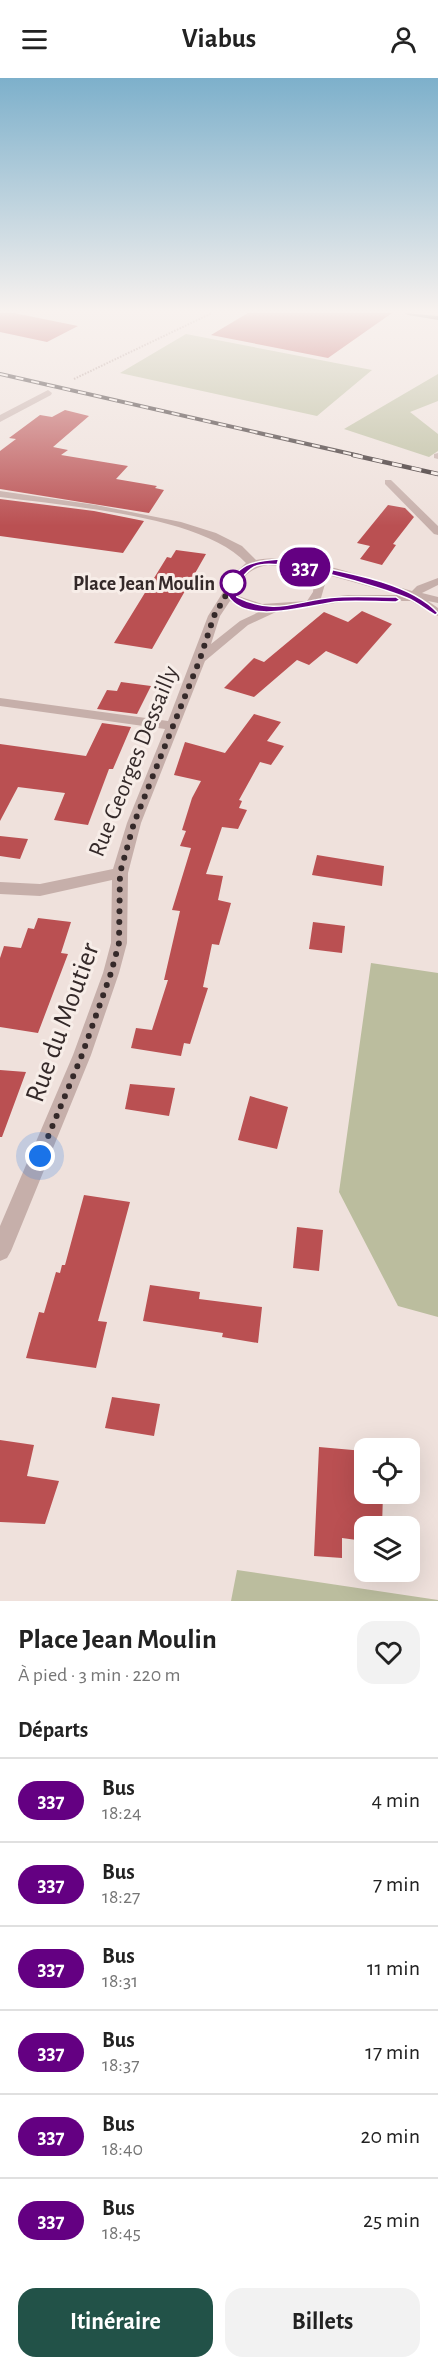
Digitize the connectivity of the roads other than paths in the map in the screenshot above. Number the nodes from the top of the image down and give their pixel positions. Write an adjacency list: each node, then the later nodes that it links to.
1 (48, 393): 2 (street)
2 (0, 419)
3 (388, 482): 5 (street)
4 (0, 494): 6 (street)
5 (438, 532)
6 (253, 564): 7 (street); 9 (street)
7 (307, 568): 10 (street); 12 (street)
8 (438, 581): 10 (street)
9 (230, 592): 13 (street); 15 (street, Rue Georges Dessailly)
10 (413, 597): 11 (street); 12 (street); 14 (street)
11 (438, 600)
12 (312, 602): 13 (street)
13 (273, 610): 15 (street, Rue Georges Dessailly)
14 (438, 614)
15 (200, 659): 17 (street, Rue Georges Dessailly)
16 (0, 702): 17 (street)
17 (173, 726): 18 (street, Rue Georges Dessailly)
18 (120, 873): 19 (street, Rue Georges Dessailly); 20 (street, Rue du Moutier)
19 (0, 888)
20 (0, 1251)

